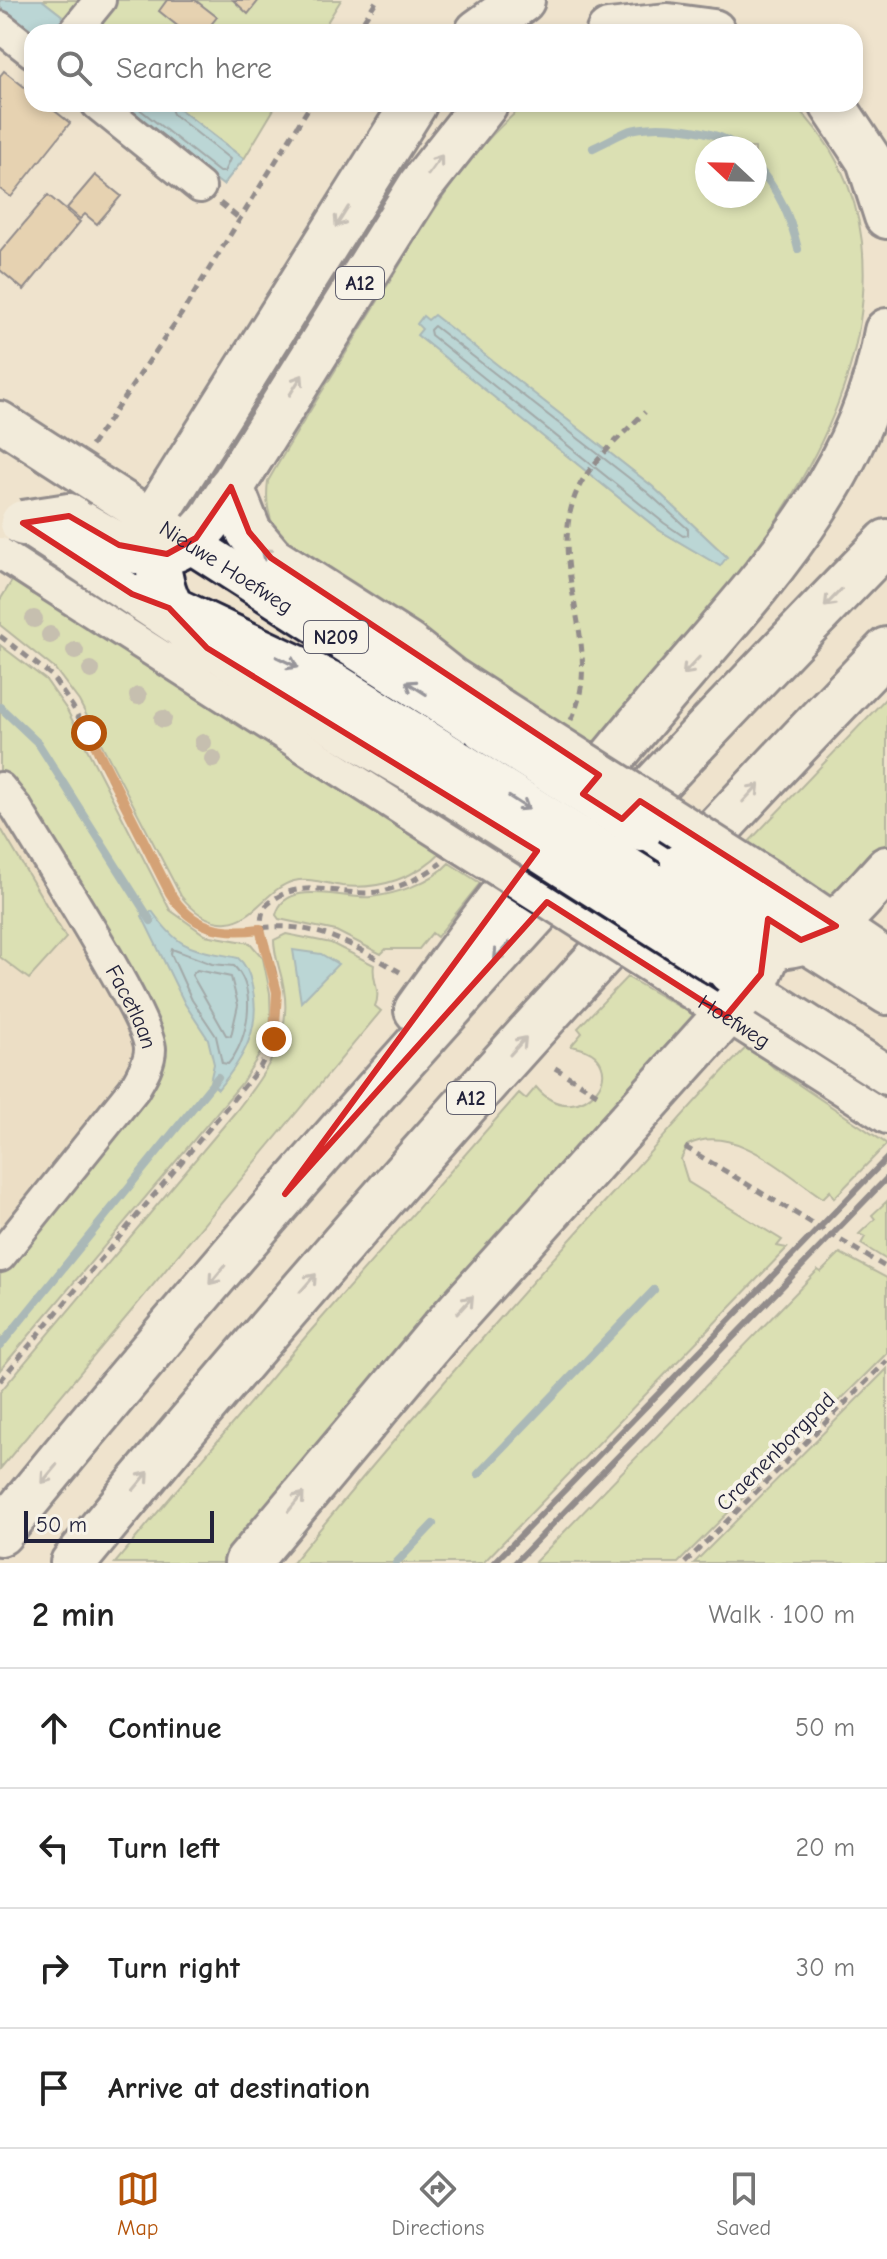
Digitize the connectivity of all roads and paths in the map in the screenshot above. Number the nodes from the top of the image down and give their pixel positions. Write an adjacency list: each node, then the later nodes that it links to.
1 (377, 0): 3 (path)
2 (522, 0): 4 (highway)
3 (361, 24)
4 (489, 24)
5 (0, 27): 6 (street)
6 (24, 46)
7 (107, 112): 12 (street)
8 (306, 112): 19 (path)
9 (409, 112): 21 (highway, A12, one-way to 21)
10 (479, 112): 18 (highway, A12, one-way to 10)
11 (837, 112): 13 (highway)
12 (200, 187)
13 (887, 216)
14 (887, 331): 41 (highway, one-way to 41)
15 (645, 412): 17 (path)
16 (0, 421): 19 (main road, N209)
17 (585, 480)
18 (231, 487): 21 (highway, A12); 27 (highway, N209, one-way to 18)
19 (75, 494): 20 (highway, N209, bridge); 21 (highway, N209); 23 (main road, N209)
20 (9, 525): 35 (street, Hoefweg, bridge)
21 (166, 539): 23 (highway, N209); 27 (main road, Nieuwe Hoefweg / N209, one-way to 21)
22 (887, 542): 41 (highway, one-way to 41)
23 (151, 601): 25 (highway, N209); 27 (highway, N209, one-way to 27)
24 (0, 636): 31 (path)
25 (207, 648): 27 (main road, Nieuwe Hoefweg / N209)
26 (887, 650): 47 (highway, A12, one-way to 26)
27 (467, 746): 30 (main road, Nieuwe Hoefweg / N209, bridge); 32 (highway, N209, bridge); 32 (highway, N209, one-way to 32, bridge); 32 (main road, Nieuwe Hoefweg / N209, bridge)
28 (0, 788): 42 (street, Facetlaan)
29 (883, 873): 32 (highway); 33 (highway, N209)
30 (607, 896): 32 (main road, Hoefweg / N209, bridge)
31 (260, 929): 34 (path); 45 (path)
32 (771, 930): 33 (highway, N209); 35 (highway)
33 (881, 965)
34 (400, 972)
35 (739, 1002): 37 (main road, Hoefweg); 39 (street, Hoefweg); 48 (highway, one-way to 35)
36 (555, 1068): 38 (path)
37 (887, 1075)
38 (597, 1094)
39 (887, 1118)
40 (685, 1147): 43 (path)
41 (285, 1194): 46 (highway, one-way to 46)
42 (0, 1256)
43 (887, 1268)
44 (887, 1361): 49 (path, Craenenborgpad)
45 (0, 1381)
46 (0, 1533)
47 (73, 1563)
48 (247, 1563)
49 (685, 1563)

